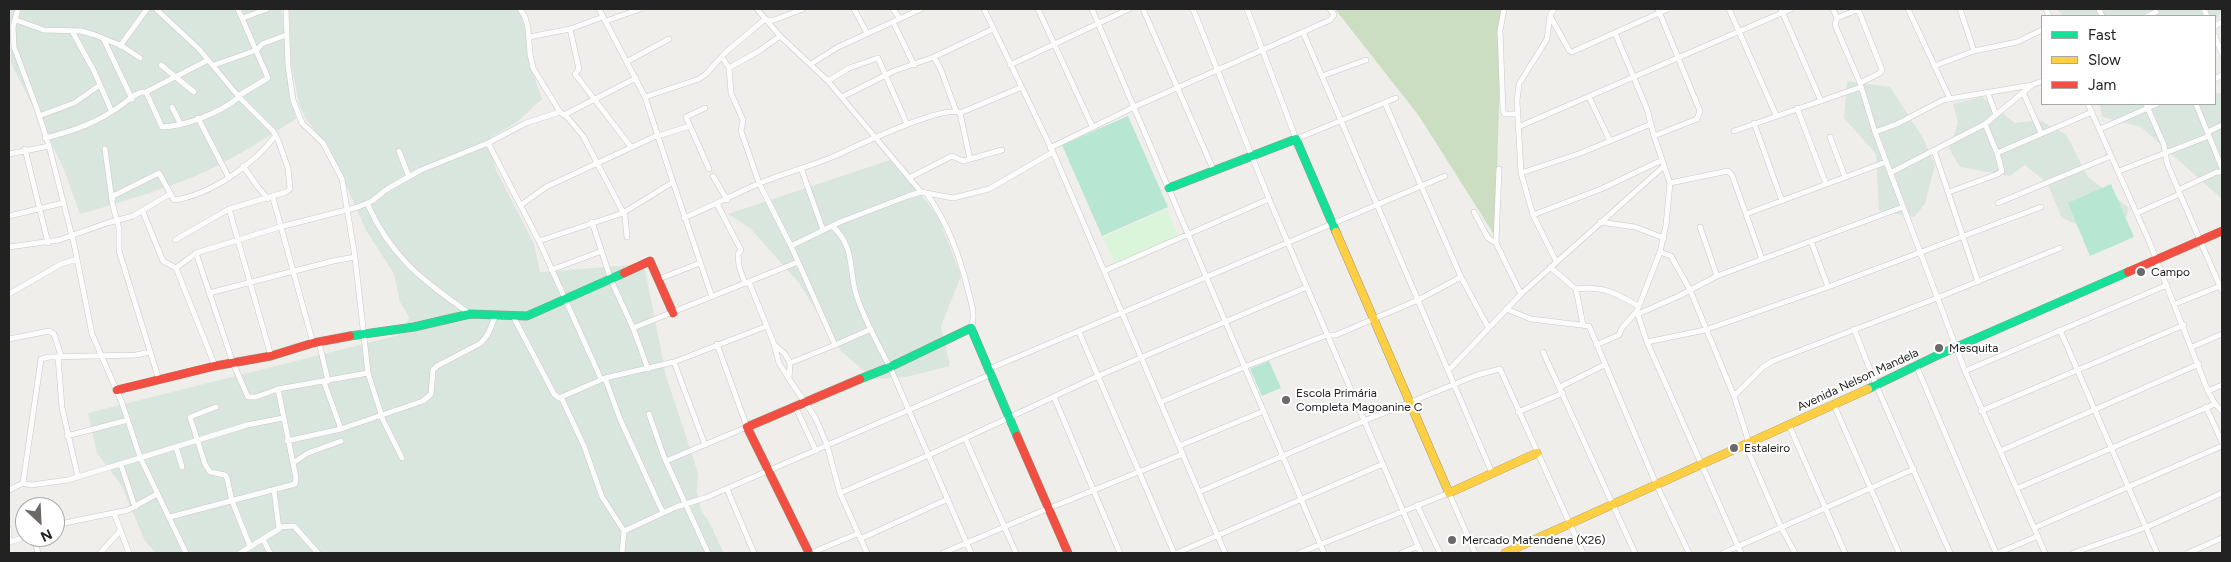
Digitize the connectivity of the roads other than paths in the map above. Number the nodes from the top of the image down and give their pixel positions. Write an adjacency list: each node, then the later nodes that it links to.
1 (18, 9): 38 (street)
2 (147, 9): 58 (street)
3 (156, 9): 68 (street)
4 (238, 9): 34 (street)
5 (267, 9): 34 (street)
6 (286, 9): 51 (street)
7 (520, 9): 53 (street)
8 (599, 9): 36 (street)
9 (640, 9): 36 (street)
10 (757, 9): 39 (street)
11 (803, 9): 39 (street)
12 (854, 9): 49 (street)
13 (893, 9): 37 (street)
14 (921, 9): 37 (street)
15 (984, 9): 44 (street)
16 (1038, 9): 57 (street)
17 (1092, 9): 41 (street)
18 (1130, 9): 41 (street)
19 (1143, 9): 90 (street)
20 (1193, 9): 78 (street)
21 (1247, 9): 60 (street)
22 (1330, 9): 48 (street)
23 (1504, 9): 117 (street)
24 (1668, 9): 33 (street)
25 (1729, 9): 47 (street)
26 (1791, 9): 31 (street)
27 (1833, 9): 35 (street)
28 (1858, 9): 35 (street); 87 (street)
29 (1908, 9): 76 (street)
30 (1961, 9): 62 (street)
31 (1782, 10): 47 (street); 104 (street)
32 (1552, 11): 50 (street); 117 (street)
33 (1658, 11): 50 (street); 67 (street)
34 (243, 18): 61 (street)
35 (1837, 18): 87 (street)
36 (604, 19): 43 (street); 70 (street)
37 (900, 19): 40 (street)
38 (16, 20): 42 (street); 46 (street)
39 (764, 20): 52 (street); 64 (street)
40 (893, 22): 49 (street); 74 (street)
41 (1099, 22): 57 (street); 110 (street)
42 (11, 27): 59 (street)
43 (570, 28): 53 (street); 103 (street)
44 (993, 29): 65 (street); 75 (street)
45 (2041, 30): 62 (street)
46 (72, 31): 54 (street); 86 (street)
47 (1739, 31): 67 (street); 118 (street)
48 (1303, 32): 60 (street); 80 (street)
49 (867, 33): 71 (street)
50 (1615, 33): 82 (street)
51 (286, 35): 61 (street); 204 (street)
52 (780, 36): 71 (street); 77 (street)
53 (530, 37): 116 (street)
54 (103, 38): 58 (street); 100 (street)
55 (669, 39): 70 (street)
56 (2216, 39): 63 (street)
57 (1054, 44): 75 (street); 130 (street)
58 (120, 46): 66 (street)
59 (11, 49): 120 (street)
60 (1262, 49): 78 (street); 143 (street)
61 (257, 50): 73 (street); 96 (street)
62 (1974, 51): 76 (street)
63 (2222, 54)
64 (722, 56): 77 (street); 97 (street)
65 (934, 57): 74 (street); 114 (street)
66 (140, 58)
67 (1676, 58): 82 (street); 139 (street)
68 (208, 60): 73 (street); 81 (street)
69 (1366, 60): 80 (street)
70 (628, 61): 83 (street)
71 (811, 64): 84 (street)
72 (161, 65): 81 (street)
73 (214, 65): 96 (street)
74 (914, 65): 79 (street)
75 (1010, 65): 89 (street)
76 (1934, 66): 102 (street)
77 (729, 68): 180 (street)
78 (1218, 69): 90 (street); 157 (street)
79 (886, 75): 84 (street); 98 (street); 125 (street)
80 (1322, 76): 122 (street)
81 (176, 77): 92 (street); 93 (street)
82 (1633, 77): 99 (street); 126 (street)
83 (636, 78): 97 (street); 103 (street)
84 (828, 81): 98 (street)
85 (2041, 82): 88 (street)
86 (100, 85): 113 (street); 120 (street)
87 (1860, 85): 104 (street); 134 (street)
88 (2032, 85): 91 (street); 95 (street)
89 (1022, 87): 114 (street); 151 (street)
90 (1178, 87): 110 (street); 168 (street)
91 (2019, 88): 94 (street); 95 (street)
92 (146, 92): 100 (street); 123 (street)
93 (194, 92)
94 (1988, 93): 102 (street); 119 (street)
95 (2024, 94): 119 (street); 135 (street)
96 (239, 97): 121 (street); 137 (street)
97 (645, 97): 138 (street)
98 (842, 97): 142 (street)
99 (1589, 97): 131 (street); 144 (street)
100 (132, 98): 113 (street)
101 (1396, 98): 105 (street)
102 (1950, 99): 134 (street)
103 (596, 100): 116 (street); 147 (street)
104 (1821, 101): 112 (street)
105 (1385, 103): 122 (street); 183 (street)
106 (2088, 105): 115 (street)
107 (2196, 105): 136 (street)
108 (2147, 106): 132 (street); 155 (street)
109 (172, 107): 123 (street)
110 (1134, 107): 130 (street); 184 (street)
111 (705, 108): 129 (street)
112 (1797, 108): 118 (street); 182 (street)
113 (112, 112): 141 (street)
114 (958, 112): 125 (street); 159 (street)
115 (2092, 112): 132 (street); 135 (street)
116 (562, 114): 145 (street); 161 (street)
117 (1518, 114): 131 (street)
118 (1776, 115): 124 (street)
119 (1996, 115): 127 (street)
120 (39, 116): 141 (street)
121 (198, 118): 123 (street); 177 (street)
122 (1340, 121): 143 (street); 199 (street)
123 (180, 123)
124 (1754, 123): 133 (street); 193 (street)
125 (907, 124): 142 (street)
126 (1651, 124): 139 (street); 144 (street)
127 (1985, 124): 152 (street); 154 (street)
128 (2222, 125): 136 (street)
129 (690, 126): 138 (street); 166 (street)
130 (1092, 126): 151 (street)
131 (1518, 127): 171 (street)
132 (2100, 130): 158 (street)
133 (1734, 131)
134 (1875, 132): 160 (street)
135 (2041, 133): 154 (street)
136 (2209, 134): 155 (street); 165 (street)
137 (276, 135): 163 (street); 190 (street)
138 (658, 136): 147 (street); 179 (street)
139 (1654, 136): 162 (street)
140 (1830, 137): 176 (street)
141 (45, 138): 146 (street)
142 (875, 138): 164 (street); 178 (street)
143 (1296, 139): 157 (street); 217 (street)
144 (1610, 141): 171 (street)
145 (488, 143): 175 (street); 197 (street)
146 (49, 146): 148 (street); 194 (street)
147 (631, 146): 161 (street)
148 (25, 149): 156 (street); 202 (street)
149 (105, 149): 188 (street)
150 (1002, 150): 159 (street)
151 (1051, 150): 187 (street); 255 (street)
152 (1934, 150): 172 (street); 185 (street)
153 (400, 151): 175 (street)
154 (1997, 152): 185 (street)
155 (2166, 152): 169 (street); 186 (street)
156 (9, 154)
157 (1251, 155): 168 (street); 191 (street)
158 (2112, 156): 169 (street); 195 (street)
159 (970, 159): 178 (street)
160 (1886, 162): 172 (street); 176 (street)
161 (596, 163): 197 (street); 207 (street)
162 (1663, 163): 181 (street); 210 (street); 216 (street)
163 (243, 166): 177 (street); 190 (street)
164 (801, 168): 180 (street); 221 (street)
165 (2222, 168)
166 (709, 169)
167 (1499, 169): 236 (street)
168 (1213, 170): 184 (street)
169 (2119, 171): 208 (street)
170 (2222, 172): 186 (street)
171 (1521, 173): 210 (street)
172 (1890, 173): 200 (street)
173 (713, 176): 192 (street)
174 (1445, 176): 183 (street)
175 (410, 177): 196 (street)
176 (1845, 177): 182 (street)
177 (229, 178): 189 (street)
178 (909, 178): 187 (street)
179 (673, 182): 207 (street); 212 (street)
180 (759, 183): 192 (street); 238 (street)
181 (1670, 183): 209 (street); 228 (street)
182 (1826, 184): 193 (street)
183 (1423, 186): 199 (street); 259 (street)
184 (1168, 188): 224 (street)
185 (1949, 192): 226 (street)
186 (2179, 192): 208 (street); 234 (street)
187 (924, 193): 215 (street); 292 (street)
188 (112, 194): 189 (street); 213 (street)
189 (170, 194): 205 (street)
190 (271, 198): 203 (street); 219 (street)
191 (1269, 199): 224 (street); 237 (street)
192 (727, 200): 198 (street)
193 (1782, 201): 209 (street)
194 (63, 203): 202 (street); 225 (street)
195 (1998, 203)
196 (367, 204): 204 (street); 283 (street)
197 (521, 204): 232 (street)
198 (717, 204): 212 (street); 263 (street)
199 (1377, 206): 217 (street); 277 (street)
200 (1903, 207): 233 (street); 243 (street)
201 (2041, 207): 226 (street)
202 (38, 208): 211 (street); 235 (street)
203 (229, 209): 230 (street); 231 (street)
204 (347, 209): 219 (street); 245 (street)
205 (143, 212): 213 (street); 253 (street)
206 (1474, 212): 236 (street)
207 (623, 213): 214 (street); 227 (street)
208 (2137, 213): 248 (street)
209 (1746, 214): 247 (street)
210 (1533, 215): 250 (street)
211 (9, 216)
212 (684, 218): 251 (street)
213 (117, 220): 225 (street); 311 (street)
214 (592, 222): 232 (street); 241 (street)
215 (840, 222): 218 (street); 223 (street)
216 (1600, 222): 228 (street); 250 (street)
217 (1332, 224): 237 (street); 286 (street)
218 (832, 226): 221 (street); 223 (street)
219 (280, 227): 231 (street); 256 (street)
220 (1700, 227): 257 (street)
221 (823, 230): 238 (street)
222 (2222, 231): 234 (street, Avenida Nelson Mandela)
223 (839, 233): 294 (street)
224 (1188, 234): 255 (street); 258 (street)
225 (72, 236): 235 (street); 246 (street)
226 (1964, 236): 243 (street); 262 (street)
227 (627, 237)
228 (1664, 238): 242 (street)
229 (9, 240): 239 (street)
230 (175, 240)
231 (237, 240): 244 (street); 264 (street)
232 (539, 241): 254 (street)
233 (1810, 241): 247 (street); 267 (street)
234 (2199, 241): 248 (street, Avenida Nelson Mandela); 269 (street)
235 (48, 243): 239 (street)
236 (1496, 243): 273 (street)
237 (1288, 244): 258 (street); 266 (street)
238 (791, 246): 249 (street)
239 (10, 247)
240 (2060, 248): 262 (street)
241 (602, 251): 254 (street); 261 (street)
242 (1660, 252): 270 (street); 280 (street)
243 (1920, 252): 267 (street); 275 (street)
244 (196, 253): 253 (street); 271 (street)
245 (355, 257): 256 (street); 299 (street)
246 (77, 259): 272 (street); 313 (street)
247 (1762, 259): 257 (street)
248 (2157, 260): 265 (street); 309 (street, Avenida Nelson Mandela)
249 (798, 262): 263 (street); 307 (street)
250 (1556, 262): 252 (street)
251 (700, 263): 260 (street); 274 (street)
252 (1550, 267): 268 (street); 273 (street)
253 (176, 268): 323 (street)
254 (551, 270): 276 (street)
255 (1104, 271): 282 (street)
256 (292, 272): 264 (street); 303 (street)
257 (1717, 276): 270 (street)
258 (1206, 277): 282 (street); 287 (street)
259 (1461, 277): 277 (street); 293 (street)
260 (659, 279): 261 (street); 281 (street)
261 (611, 280): 276 (street); 291 (street)
262 (1978, 282): 275 (street)
263 (747, 283): 274 (street); 290 (street)
264 (252, 284): 271 (street); 314 (street)
265 (2167, 285): 278 (street); 297 (street)
266 (1307, 287): 287 (street); 300 (street)
267 (1828, 287): 296 (street)
268 (1576, 289): 280 (street); 288 (street)
269 (2221, 289): 278 (street)
270 (1690, 290): 280 (street); 296 (street)
271 (209, 293): 318 (street)
272 (9, 294)
273 (1521, 294): 279 (street)
274 (712, 298): 281 (street)
275 (1937, 298): 295 (street); 309 (street)
276 (564, 300): 285 (street); 333 (street)
277 (1418, 300): 286 (street); 328 (street)
278 (2175, 304): 289 (street)
279 (1506, 309): 288 (street); 293 (street)
280 (1638, 310): 304 (street); 308 (street)
281 (673, 313): 291 (street)
282 (1122, 313): 298 (street); 316 (street)
283 (470, 314): 284 (street); 299 (street)
284 (496, 315): 285 (street); 363 (street)
285 (513, 316): 347 (street)
286 (1373, 319): 300 (street); 350 (street)
287 (1226, 322): 316 (street); 324 (street)
288 (1584, 325): 308 (street)
289 (2184, 325): 310 (street); 327 (street)
290 (767, 326): 305 (street); 306 (street)
291 (634, 328): 326 (street)
292 (971, 328): 325 (street); 330 (street)
293 (1488, 328): 328 (street)
294 (871, 329): 307 (street); 325 (street)
295 (1854, 329): 339 (street); 345 (street)
296 (1705, 330): 304 (street); 345 (street)
297 (2060, 330): 327 (street); 329 (street)
298 (1079, 332): 330 (street); 332 (street)
299 (363, 333): 303 (street); 331 (street)
300 (1327, 334): 324 (street); 367 (street)
301 (2222, 334): 310 (street)
302 (9, 339): 315 (street)
303 (316, 342): 314 (street); 336 (street)
304 (1647, 342): 394 (street)
305 (717, 344): 317 (street); 369 (street)
306 (774, 344): 319 (street); 334 (street)
307 (835, 344): 319 (street)
308 (1596, 344): 321 (street)
309 (1956, 347): 322 (street, Avenida Nelson Mandela); 329 (street)
310 (2192, 347): 320 (street)
311 (150, 352): 313 (street); 335 (street)
312 (1543, 352): 340 (street)
313 (101, 356): 315 (street); 342 (street)
314 (271, 356): 318 (street)
315 (59, 357): 371 (street); 402 (street)
316 (1142, 357): 332 (street); 349 (street)
317 (674, 362): 326 (street); 378 (street)
318 (233, 363): 323 (street); 341 (street)
319 (790, 363): 334 (street)
320 (2199, 364): 343 (street); 356 (street)
321 (1604, 365): 340 (street); 403 (street)
322 (1916, 365): 339 (street, Avenida Nelson Mandela); 484 (street)
323 (215, 366): 335 (street)
324 (1244, 366): 349 (street); 358 (street)
325 (890, 367): 348 (street); 357 (street)
326 (648, 369): 333 (street)
327 (2078, 369): 356 (street); 359 (street)
328 (1448, 370): 337 (street)
329 (1965, 371): 359 (street)
330 (990, 372): 357 (street); 365 (street)
331 (368, 373): 336 (street); 363 (street)
332 (1098, 376): 346 (street); 399 (street)
333 (603, 379): 347 (street); 427 (street)
334 (789, 379): 348 (street)
335 (159, 380): 342 (street)
336 (326, 382): 341 (street); 370 (street)
337 (1454, 384): 350 (street); 361 (street); 400 (street)
338 (2222, 384): 343 (street)
339 (1876, 385): 352 (street, Avenida Nelson Mandela); 397 (street)
340 (1560, 387): 344 (street)
341 (278, 389): 364 (street)
342 (117, 390): 366 (street)
343 (2208, 391): 351 (street)
344 (1563, 393): 361 (street); 420 (street)
345 (1734, 396): 376 (street)
346 (1054, 397): 365 (street); 410 (street)
347 (561, 398): 438 (street)
348 (805, 401): 353 (street); 380 (street)
349 (1161, 402): 381 (street)
350 (1409, 403): 367 (street); 413 (street)
351 (2215, 404): 355 (street); 360 (street)
352 (1834, 405): 368 (street, Avenida Nelson Mandela); 405 (street)
353 (795, 406): 369 (street); 383 (street)
354 (216, 407): 373 (street)
355 (2206, 407): 377 (street); 382 (street)
356 (2095, 409): 382 (street); 384 (street)
357 (909, 410): 380 (street); 387 (street)
358 (1264, 411): 381 (street); 388 (street)
359 (1981, 411): 384 (street)
360 (2222, 411)
361 (1518, 412): 385 (street)
362 (649, 414): 391 (street)
363 (381, 416): 370 (street); 390 (street)
364 (282, 418): 373 (street); 374 (street)
365 (1010, 418): 372 (street); 424 (street)
366 (128, 420): 371 (street); 389 (street)
367 (1364, 421): 388 (street); 393 (street)
368 (1789, 425): 376 (street, Avenida Nelson Mandela); 423 (street)
369 (747, 427): 378 (street); 398 (street)
370 (341, 429): 374 (street)
371 (67, 436): 401 (street)
372 (965, 438): 387 (street); 431 (street)
373 (198, 440): 379 (street); 418 (street)
374 (287, 441): 392 (street)
375 (341, 441): 392 (street)
376 (1747, 444): 394 (street, Avenida Nelson Mandela); 434 (street)
377 (2222, 444): 404 (street)
378 (705, 445): 391 (street)
379 (176, 446): 389 (street); 396 (street)
380 (827, 446): 383 (street); 412 (street)
381 (1179, 446): 386 (street)
382 (2111, 448): 404 (street); 406 (street)
383 (816, 451): 398 (street)
384 (2000, 451): 406 (street)
385 (1537, 453): 400 (street); 430 (street)
386 (1183, 454): 399 (street); 411 (street)
387 (929, 456): 412 (street); 416 (street)
388 (1282, 456): 411 (street); 417 (street)
389 (140, 457): 395 (street); 415 (street)
390 (402, 458)
391 (666, 461): 419 (street)
392 (294, 463): 409 (street)
393 (1383, 464): 417 (street); 425 (street)
394 (1701, 464): 403 (street, Avenida Nelson Mandela); 449 (street)
395 (121, 465): 401 (street); 422 (street)
396 (182, 467)
397 (1914, 469): 405 (street); 483 (street)
398 (770, 470): 407 (street); 459 (street)
399 (1139, 471): 410 (street); 466 (street)
400 (1492, 473): 413 (street)
401 (78, 478): 402 (street)
402 (22, 483): 408 (street)
403 (1656, 484): 420 (street, Avenida Nelson Mandela); 477 (street)
404 (2128, 487): 433 (street); 435 (street)
405 (1870, 488): 423 (street); 482 (street)
406 (2018, 488): 435 (street)
407 (727, 489): 419 (street); 458 (street)
408 (9, 490)
409 (274, 490): 418 (street); 432 (street)
410 (1094, 491): 424 (street); 465 (street)
411 (1199, 492): 439 (street)
412 (840, 493): 441 (street)
413 (1449, 493): 421 (street); 473 (street)
414 (2222, 493): 433 (street)
415 (158, 494): 422 (street); 428 (street)
416 (948, 499): 441 (street); 445 (street)
417 (1301, 500): 439 (street); 446 (street)
418 (232, 501): 428 (street); 447 (street)
419 (687, 504): 427 (street); 457 (street)
420 (1612, 504): 430 (street, Avenida Nelson Mandela); 476 (street)
421 (1417, 505): 425 (street); 472 (street)
422 (135, 507): 426 (street)
423 (1825, 507): 434 (street); 481 (street)
424 (1049, 508): 431 (street); 464 (street)
425 (1403, 511): 446 (street); 448 (street)
426 (114, 513): 429 (street); 437 (street)
427 (663, 513): 438 (street)
428 (170, 517): 452 (street)
429 (65, 523)
430 (1570, 524): 474 (street, Avenida Nelson Mandela); 475 (street)
431 (1005, 526): 445 (street); 463 (street)
432 (279, 527): 443 (street); 455 (street)
433 (2147, 527): 486 (street); 487 (street)
434 (1781, 528): 449 (street); 480 (street)
435 (2034, 528): 440 (street)
436 (9, 529): 444 (street)
437 (120, 531): 450 (street); 451 (street)
438 (624, 531): 456 (street)
439 (1217, 535): 466 (street); 467 (street)
440 (2038, 536): 484 (street); 485 (street)
441 (859, 537): 459 (street); 460 (street)
442 (2222, 538): 488 (street)
443 (263, 539): 447 (street); 454 (street)
444 (9, 542)
445 (967, 544): 461 (street); 462 (street)
446 (1320, 544): 468 (street); 469 (street)
447 (250, 546): 453 (street)
448 (1418, 546): 470 (street); 471 (street)
449 (1738, 547): 478 (street); 479 (street)
450 (100, 553)
451 (129, 553)
452 (186, 553)
453 (240, 553)
454 (270, 553)
455 (318, 553)
456 (622, 553)
457 (708, 553)
458 (754, 553)
459 (810, 553)
460 (867, 553)
461 (943, 553)
462 (971, 553)
463 (1016, 553)
464 (1068, 553)
465 (1120, 553)
466 (1175, 553)
467 (1225, 553)
468 (1299, 553)
469 (1324, 553)
470 (1402, 553)
471 (1421, 553)
472 (1440, 553)
473 (1476, 553)
474 (1505, 553)
475 (1583, 553)
476 (1635, 553)
477 (1689, 553)
478 (1723, 553)
479 (1741, 553)
480 (1795, 553)
481 (1846, 553)
482 (1898, 553)
483 (1948, 553)
484 (1997, 553)
485 (2045, 553)
486 (2073, 553)
487 (2158, 553)
488 (2188, 553)

